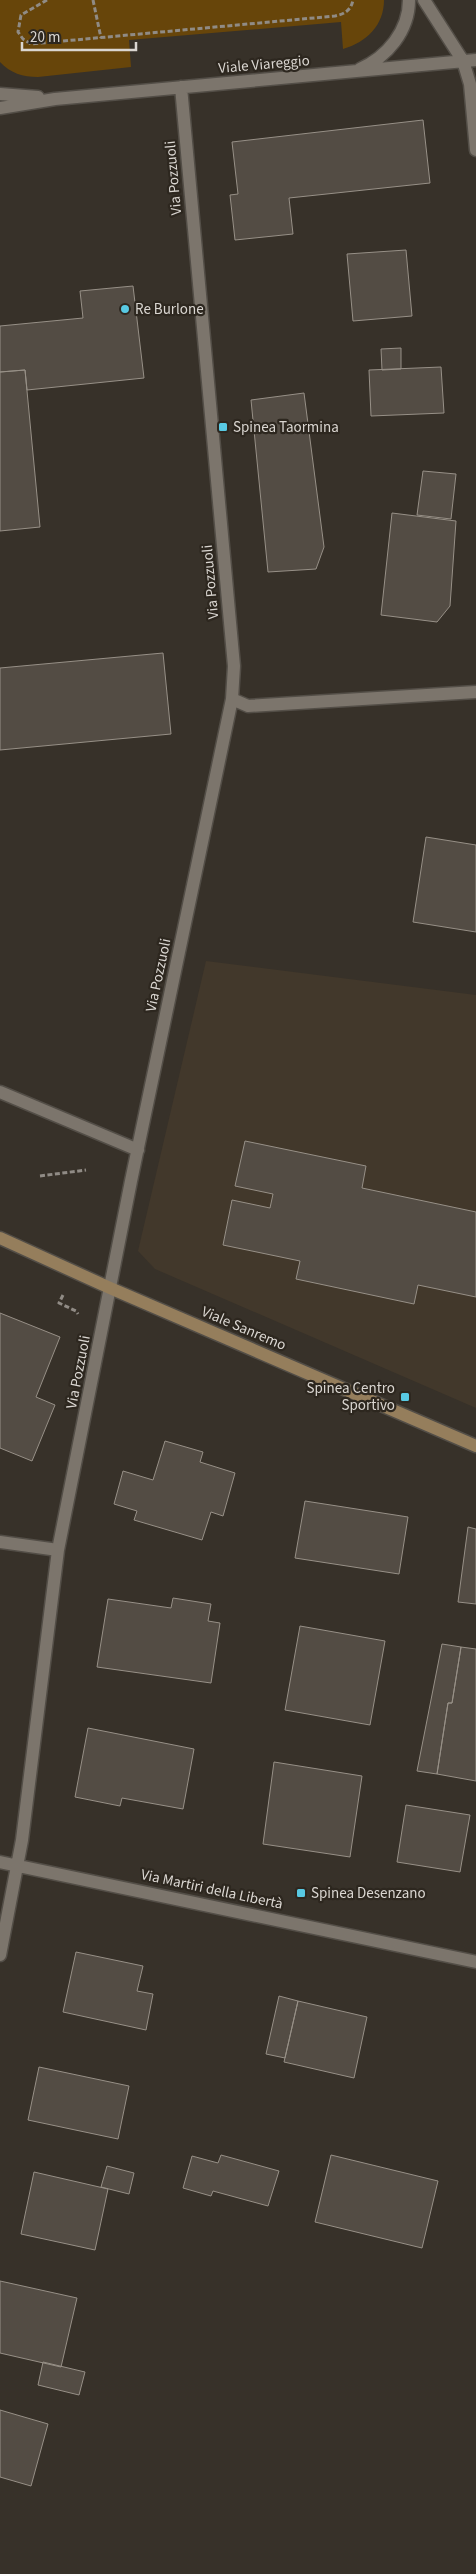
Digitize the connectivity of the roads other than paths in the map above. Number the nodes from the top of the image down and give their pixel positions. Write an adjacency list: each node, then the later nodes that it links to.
1 (409, 0): 4 (street)
2 (424, 0): 3 (street)
3 (470, 61): 4 (street, Viale Viareggio); 10 (street)
4 (340, 73): 6 (street, Viale Viareggio)
5 (0, 87): 7 (street)
6 (181, 87): 8 (street, Viale Viareggio); 12 (street, Via Pozzuoli)
7 (6, 94): 8 (street, Viale Viareggio)
8 (55, 99): 9 (street, Viale Viareggio)
9 (0, 108)
10 (476, 150)
11 (476, 692): 12 (street)
12 (232, 699): 14 (street, Via Pozzuoli)
13 (0, 1092): 14 (street)
14 (138, 1150): 16 (street, Via Pozzuoli)
15 (0, 1238): 16 (street, Viale Sanremo)
16 (110, 1288): 17 (street, Viale Sanremo); 19 (street, Via Pozzuoli)
17 (476, 1446)
18 (0, 1542): 19 (street)
19 (58, 1550): 21 (street, Via Pozzuoli)
20 (0, 1862): 21 (street, Via Martiri della Libertà)
21 (18, 1864): 22 (street, Via Pozzuoli); 23 (street, Via Martiri della Libertà)
22 (0, 1955)
23 (476, 1962)

